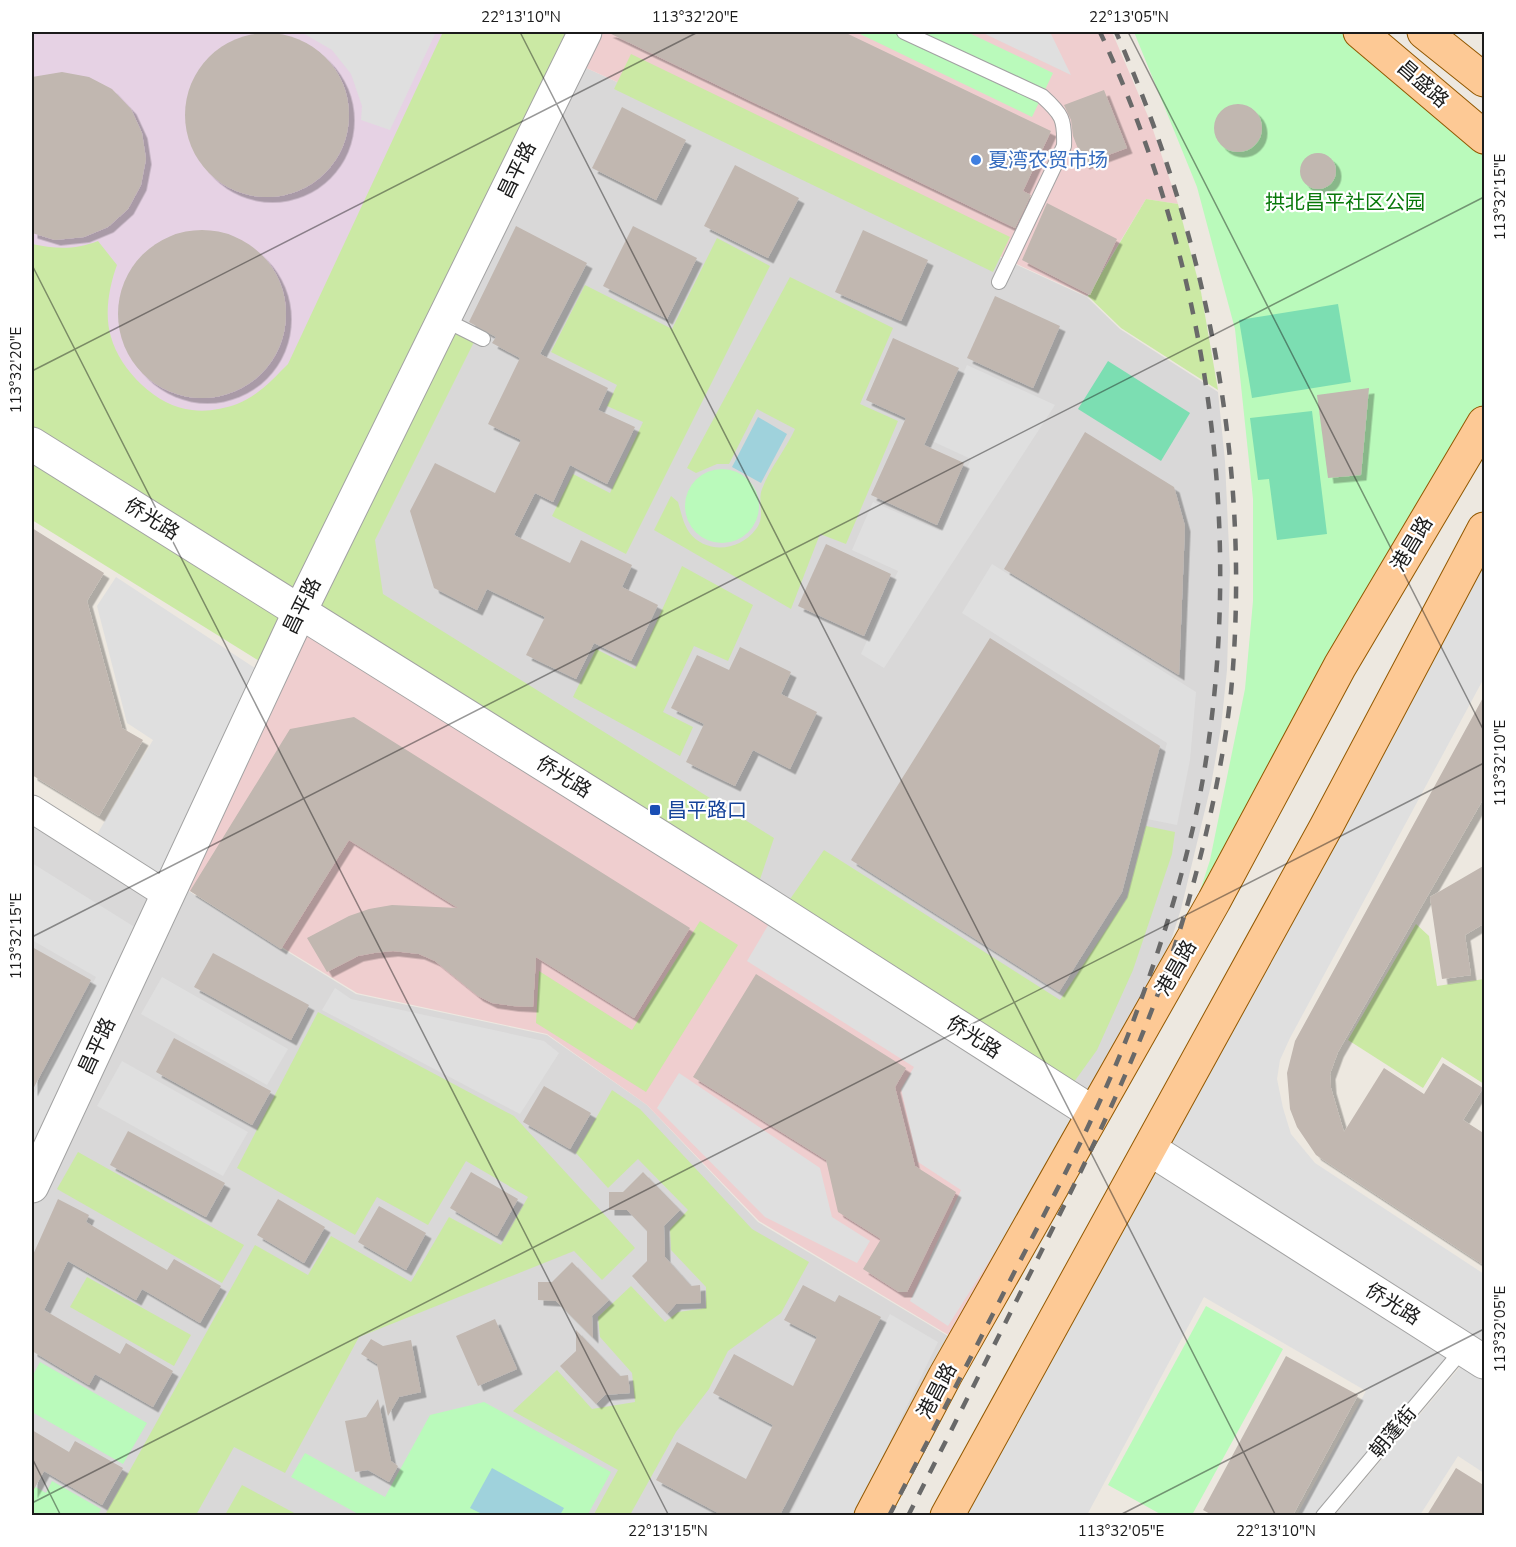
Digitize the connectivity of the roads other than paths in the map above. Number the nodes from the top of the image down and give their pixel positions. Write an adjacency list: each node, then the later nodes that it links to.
1 (585, 32): 8 (street, 昌平路)
2 (904, 32): 7 (lane)
3 (1360, 32): 6 (main road, 昌盛路)
4 (1424, 32): 5 (main road, 昌盛路)
5 (1485, 80)
6 (1485, 137)
7 (999, 282)
8 (443, 319): 9 (lane); 13 (street, 昌平路)
9 (483, 339)
10 (1485, 423): 16 (main road, 港昌路)
11 (32, 444): 13 (street, 侨光路)
12 (1485, 529): 17 (main road)
13 (300, 611): 15 (street, 昌平路); 16 (street, 侨光路)
14 (32, 809): 15 (street)
15 (167, 895): 18 (street, 昌平路)
16 (1093, 1113): 20 (main road, 港昌路)
17 (1150, 1149): 19 (street, 侨光路); 21 (main road)
18 (32, 1186)
19 (1474, 1355): 22 (lane, 朝蓬街)
20 (871, 1515)
21 (947, 1515)
22 (1323, 1515)

